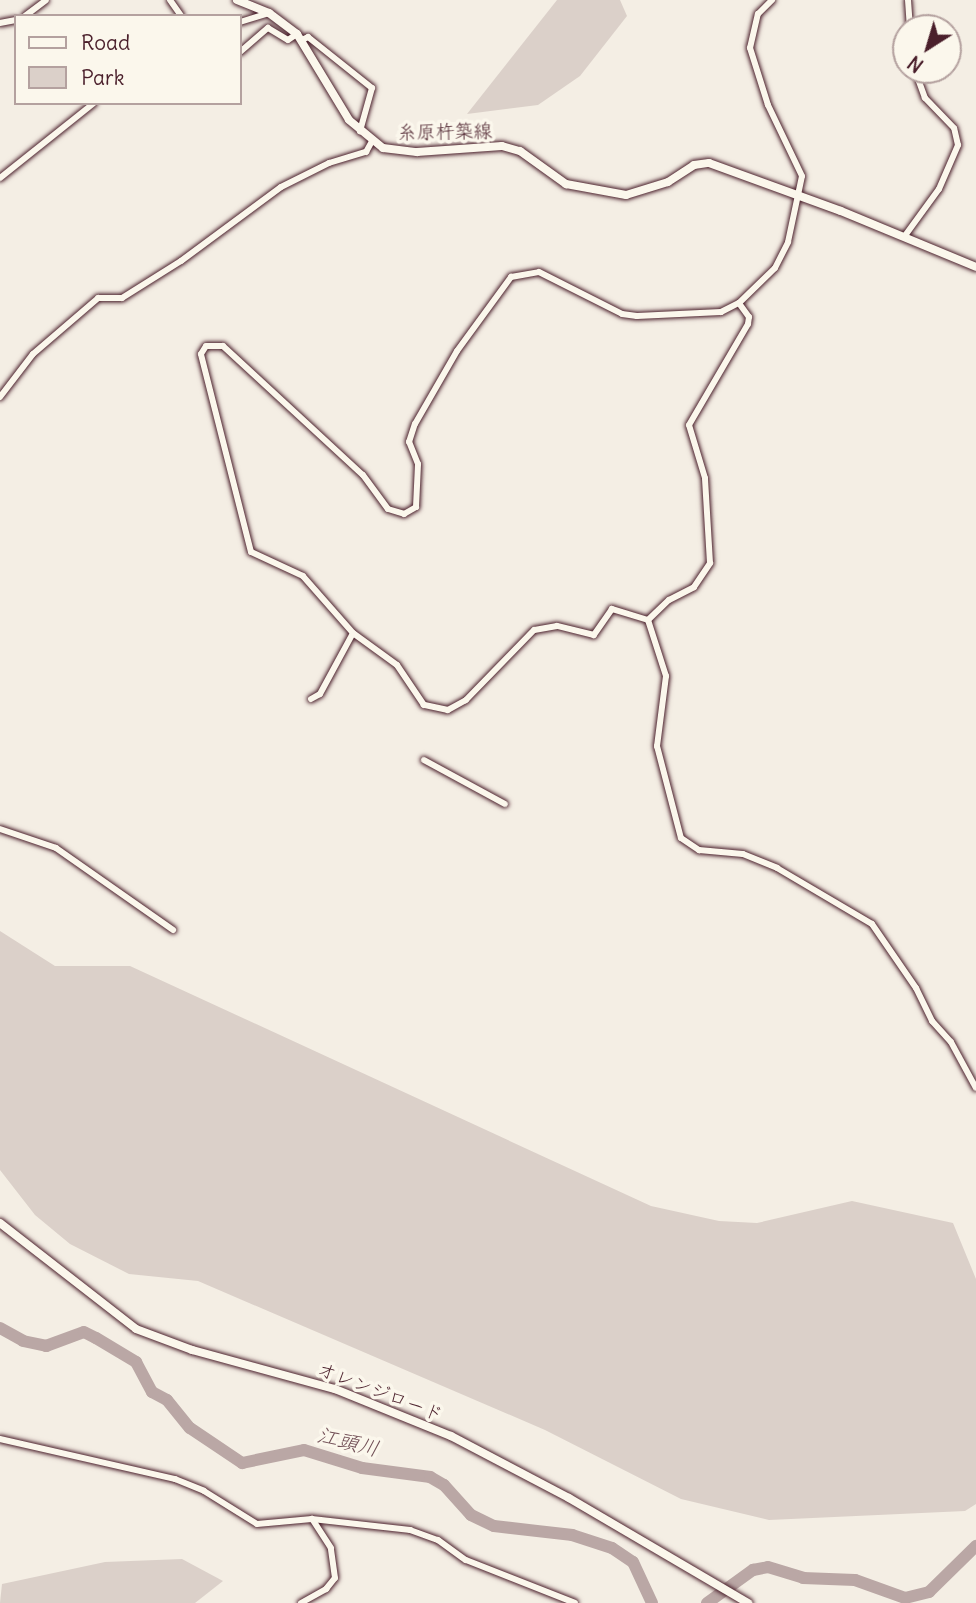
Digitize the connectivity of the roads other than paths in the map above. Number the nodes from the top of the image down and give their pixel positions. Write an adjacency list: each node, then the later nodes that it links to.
1 (46, 0): 5 (street)
2 (237, 0): 4 (street, 糸原杵築線)
3 (772, 0): 14 (street)
4 (269, 13): 6 (street); 7 (street, 糸原杵築線)
5 (28, 14)
6 (242, 21)
7 (300, 37): 8 (street); 11 (street, 糸原杵築線); 11 (street)
8 (242, 50)
9 (920, 84): 15 (street)
10 (91, 105): 13 (street)
11 (360, 131): 12 (street, 糸原杵築線)
12 (372, 141): 14 (street, 糸原杵築線); 18 (street)
13 (0, 178)
14 (799, 194): 15 (street, 糸原杵築線); 17 (street)
15 (904, 237): 16 (street, 糸原杵築線)
16 (976, 268)
17 (739, 303): 19 (street); 20 (street)
18 (0, 397)
19 (648, 620): 20 (street); 26 (street)
20 (354, 633): 21 (street)
21 (311, 699)
22 (424, 760): 23 (street)
23 (505, 804)
24 (0, 829): 25 (street)
25 (173, 930)
26 (976, 1088)
27 (0, 1223): 32 (street, オレンジロード)
28 (0, 1439): 29 (street)
29 (312, 1519): 30 (street); 31 (street)
30 (301, 1603)
31 (575, 1603)
32 (748, 1603)

